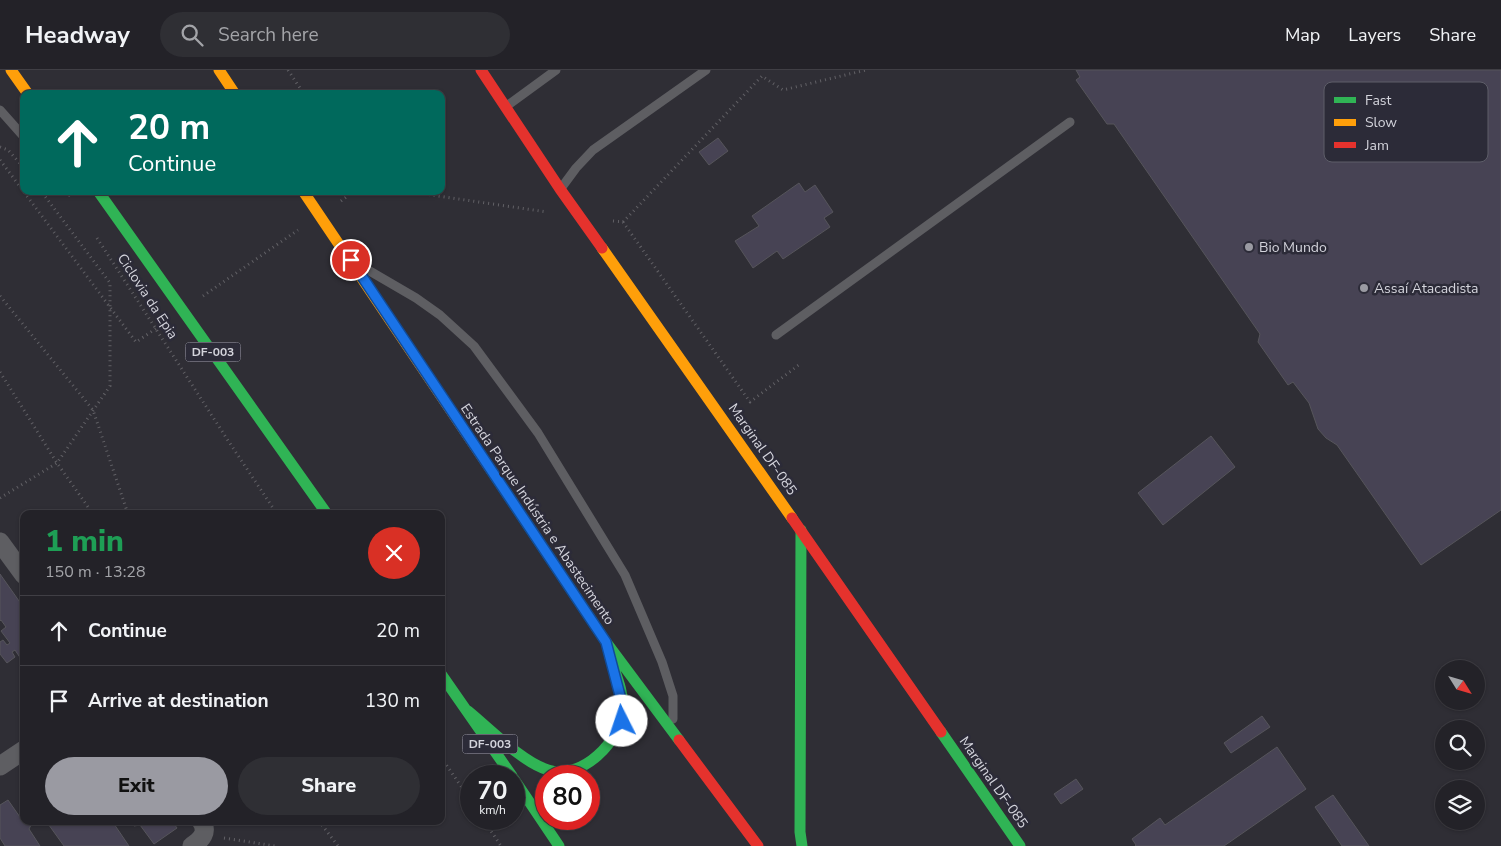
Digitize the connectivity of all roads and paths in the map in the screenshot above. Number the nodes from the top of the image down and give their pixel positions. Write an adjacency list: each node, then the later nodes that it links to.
1 (11, 70): 8 (main road)
2 (218, 70): 9 (main road)
3 (288, 70): 10 (path)
4 (481, 70): 11 (main road, Marginal DF-085)
5 (556, 70): 11 (lane)
6 (706, 70): 19 (lane)
7 (866, 70): 31 (path)
8 (25, 90)
9 (232, 90)
10 (301, 90)
11 (505, 106): 19 (main road, Marginal DF-085)
12 (0, 110): 14 (lane)
13 (1070, 122): 38 (lane)
14 (20, 132)
15 (0, 148): 17 (path)
16 (0, 160): 18 (path)
17 (20, 164)
18 (20, 187)
19 (560, 189): 48 (main road, Marginal DF-085)
20 (26, 195): 37 (path)
21 (44, 195): 41 (path)
22 (69, 195): 27 (path)
23 (101, 195): 47 (main road, DF-003)
24 (306, 195): 34 (main road, Estrada Parque Indústria e Abastecimento)
25 (348, 195): 28 (path)
26 (430, 195): 29 (path)
27 (72, 200)
28 (338, 202)
29 (554, 214)
30 (604, 220): 31 (path)
31 (623, 222): 39 (path)
32 (306, 225): 36 (path)
33 (94, 233): 46 (path, Ciclovia da Epia)
34 (351, 260): 51 (main road, Estrada Parque Indústria e Abastecimento); 54 (lane)
35 (0, 296): 41 (path)
36 (200, 298)
37 (168, 320)
38 (776, 335)
39 (800, 364)
40 (0, 372): 42 (path)
41 (93, 410): 42 (path); 45 (path)
42 (57, 463): 43 (path); 44 (path)
43 (0, 498)
44 (90, 510)
45 (127, 510)
46 (274, 510)
47 (325, 510)
48 (801, 530): 69 (main road); 70 (main road, Marginal DF-085)
49 (0, 542): 50 (street)
50 (20, 570)
51 (606, 642): 53 (main road); 54 (main road, Estrada Parque Indústria e Abastecimento)
52 (445, 679): 53 (main road, DF-003)
53 (468, 711): 58 (main road, DF-003)
54 (673, 732): 68 (main road, Estrada Parque Indústria e Abastecimento)
55 (20, 752): 56 (street)
56 (2, 759)
57 (445, 763): 59 (path)
58 (504, 765)
59 (460, 785)
60 (525, 796): 67 (main road, DF-003)
61 (321, 825): 65 (path)
62 (490, 830): 66 (path)
63 (199, 834): 64 (path)
64 (275, 846)
65 (338, 846)
66 (501, 846)
67 (559, 846)
68 (758, 846)
69 (802, 846)
70 (1020, 846)

